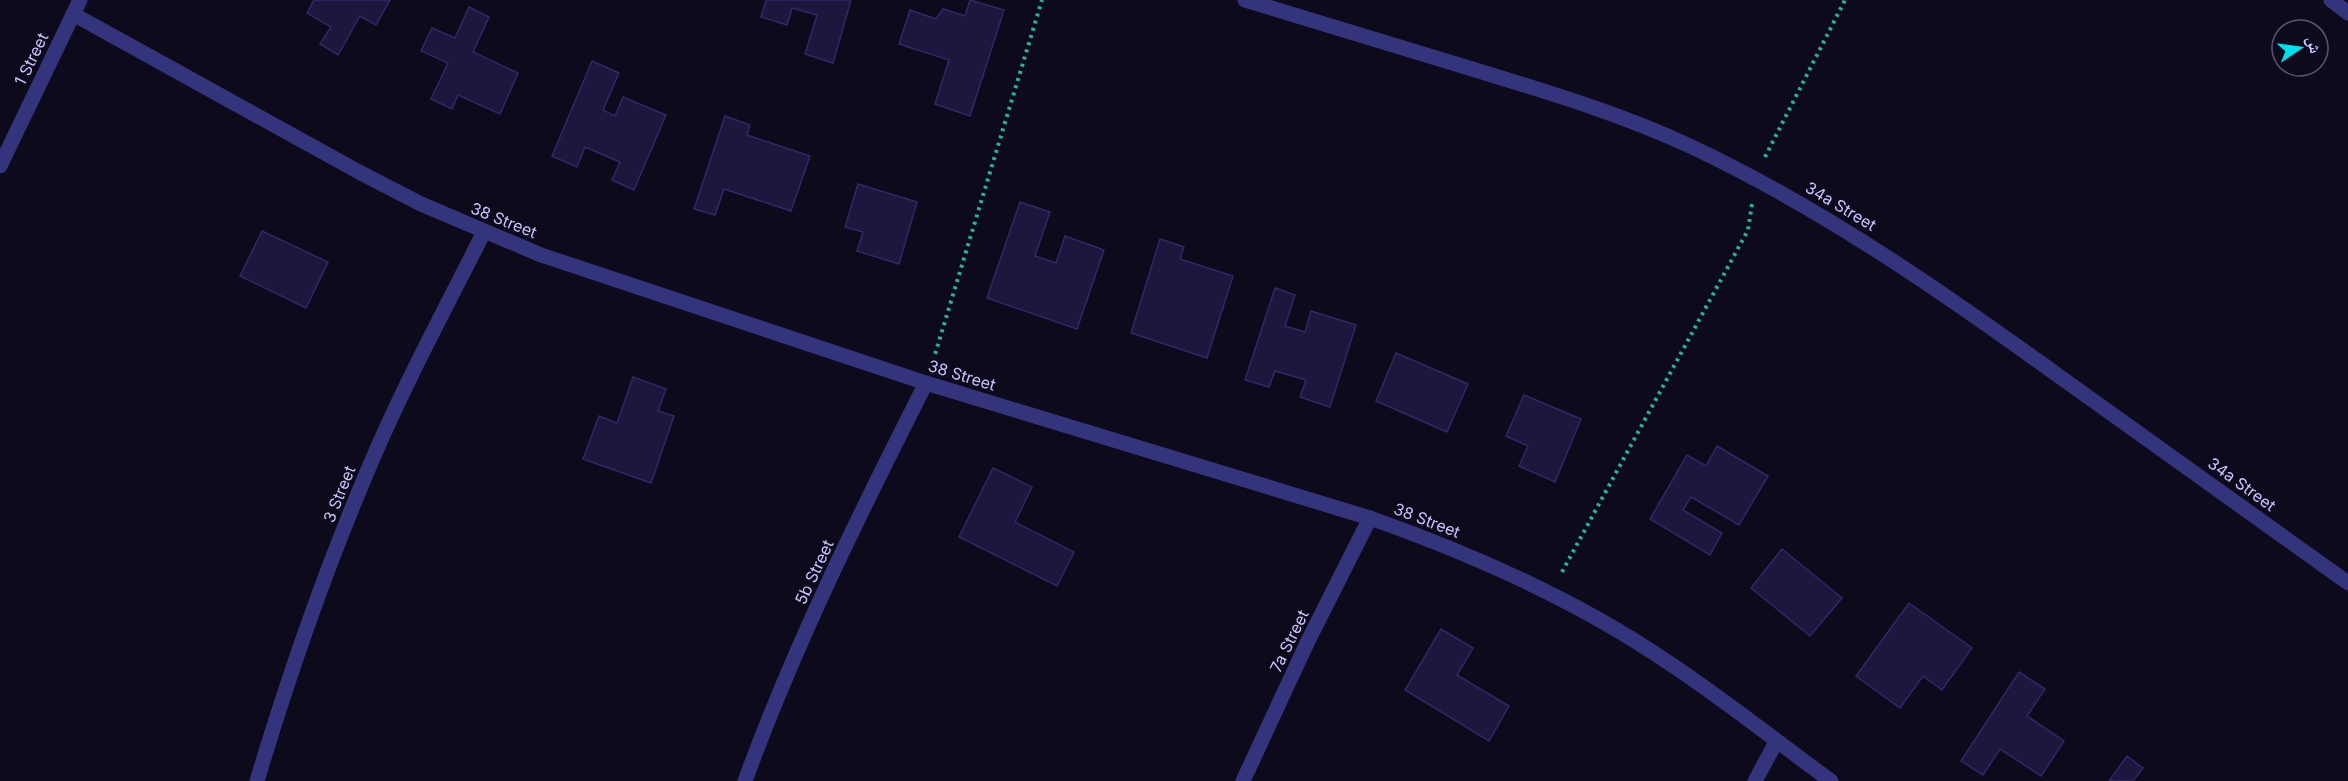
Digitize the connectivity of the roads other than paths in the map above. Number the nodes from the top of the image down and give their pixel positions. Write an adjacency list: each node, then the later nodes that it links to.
1 (1245, 0): 9 (street, 34a Street)
2 (2331, 0): 4 (street)
3 (76, 7): 5 (street, 1 Street); 6 (street, 38 Street)
4 (2348, 13)
5 (0, 166)
6 (484, 232): 7 (street, 38 Street); 11 (street, 3 Street)
7 (926, 383): 8 (street, 38 Street); 12 (street, 5b Street)
8 (1370, 518): 10 (street, 38 Street); 13 (street, 7a Street)
9 (2348, 583)
10 (1776, 742): 14 (street); 15 (street, 38 Street)
11 (257, 781)
12 (745, 781)
13 (1243, 781)
14 (1755, 781)
15 (1831, 781)

